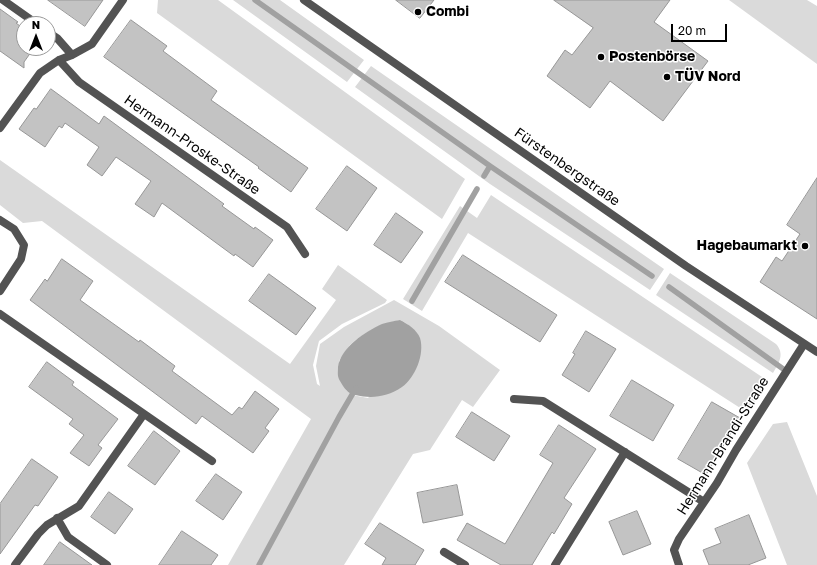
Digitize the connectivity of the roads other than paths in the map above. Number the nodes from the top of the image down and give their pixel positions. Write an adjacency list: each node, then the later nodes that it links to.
1 (3, 0): 4 (street)
2 (123, 0): 6 (street)
3 (304, 0): 13 (street, Fürstenbergstraße)
4 (26, 16)
5 (56, 37): 6 (street)
6 (72, 56): 7 (street)
7 (60, 60): 8 (street); 10 (street, Hermann-Proske-Straße)
8 (0, 128)
9 (0, 220): 11 (street)
10 (305, 254)
11 (0, 291)
12 (0, 314): 16 (street)
13 (804, 344): 14 (street, Fürstenbergstraße); 19 (street, Hermann-Brandi-Straße)
14 (817, 352)
15 (514, 399): 17 (street)
16 (144, 414): 18 (street); 20 (street)
17 (625, 452): 19 (street); 25 (street)
18 (212, 461)
19 (704, 502): 26 (street, Hermann-Brandi-Straße)
20 (57, 518): 22 (street); 23 (street)
21 (444, 552): 24 (street)
22 (15, 565)
23 (107, 565)
24 (465, 565)
25 (555, 565)
26 (679, 565)

